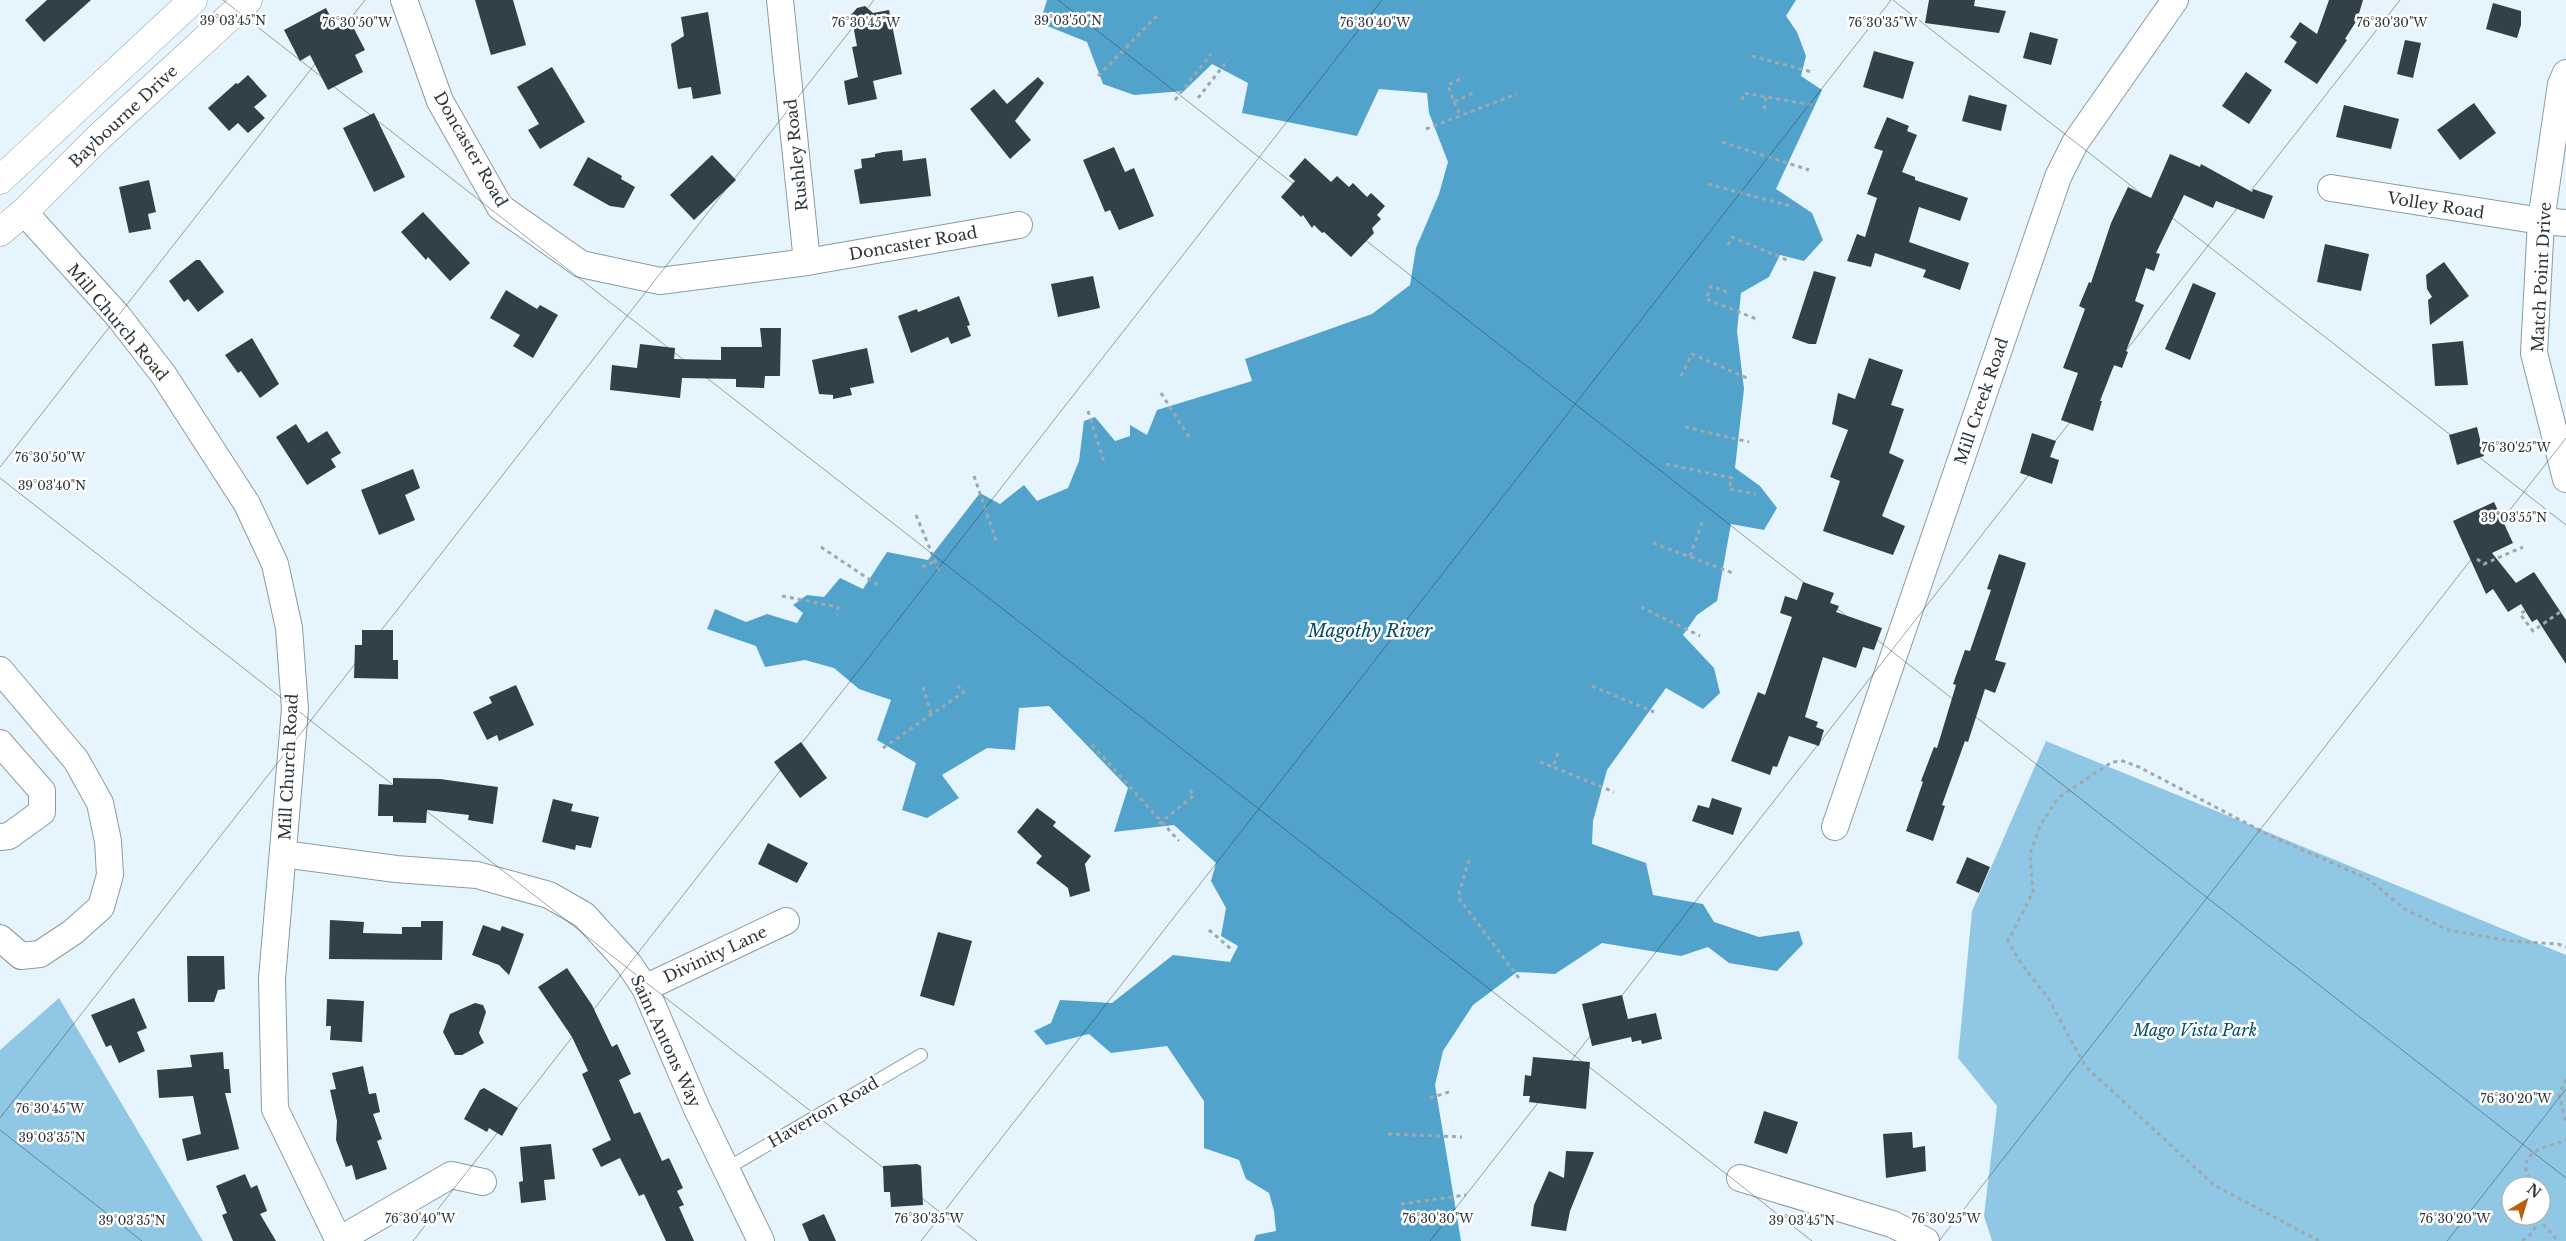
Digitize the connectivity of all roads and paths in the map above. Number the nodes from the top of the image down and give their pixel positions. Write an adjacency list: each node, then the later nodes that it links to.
1 (193, 0): 27 (street)
2 (248, 0): 31 (street, Baybourne Drive)
3 (404, 0): 37 (street, Doncaster Road)
4 (780, 0): 37 (street, Rushley Road)
5 (2175, 0): 86 (street, Mill Creek Road)
6 (1158, 14): 12 (path)
7 (1211, 54): 18 (path)
8 (1752, 56): 10 (path)
9 (1228, 60): 17 (path)
10 (1812, 72)
11 (2566, 73): 32 (street, Match Point Drive)
12 (1098, 76)
13 (1460, 79): 20 (path)
14 (1475, 92): 20 (path)
15 (1517, 94): 23 (path)
16 (1766, 97): 19 (path); 21 (path); 22 (path)
17 (1198, 98)
18 (1175, 100)
19 (1742, 100)
20 (1454, 102): 23 (path)
21 (1812, 105)
22 (1764, 109)
23 (1461, 116): 24 (path)
24 (1426, 129)
25 (1722, 142): 26 (path)
26 (1809, 170)
27 (0, 180)
28 (1708, 184): 30 (path)
29 (2331, 188): 32 (street, Volley Road)
30 (1794, 207)
31 (24, 212): 34 (street, Baybourne Drive); 89 (street, Mill Church Road)
32 (2554, 222): 50 (street, Match Point Drive)
33 (1018, 225): 37 (street, Doncaster Road)
34 (0, 232)
35 (1728, 245): 36 (path)
36 (1788, 260)
37 (807, 262)
38 (1727, 292): 39 (path)
39 (1759, 320)
40 (1681, 376): 41 (path)
41 (1747, 378)
42 (1161, 393): 45 (path)
43 (1088, 411): 47 (path)
44 (1685, 427): 46 (path)
45 (1191, 440)
46 (1749, 442)
47 (1104, 462)
48 (1666, 464): 51 (path)
49 (974, 476): 55 (path)
50 (2566, 479)
51 (1756, 494)
52 (916, 515): 60 (path)
53 (1702, 520): 58 (path)
54 (1653, 542): 58 (path)
55 (997, 543)
56 (821, 547): 64 (path)
57 (2523, 548): 59 (path)
58 (1690, 556): 62 (path)
59 (2477, 559)
60 (935, 560): 61 (path); 63 (path)
61 (922, 567)
62 (1733, 572)
63 (940, 573)
64 (879, 586)
65 (782, 596): 69 (path)
66 (1642, 607): 70 (path)
67 (2525, 611): 68 (path)
68 (2560, 612)
69 (836, 615)
70 (1700, 636)
71 (0, 670): 93 (street)
72 (958, 686): 76 (path)
73 (1592, 686): 75 (path)
74 (923, 687): 76 (path)
75 (1654, 712)
76 (931, 714): 79 (path)
77 (0, 742): 87 (street)
78 (1092, 745): 88 (path)
79 (883, 748)
80 (1558, 753): 82 (path)
81 (1540, 762): 82 (path)
82 (1553, 767): 84 (path)
83 (1190, 790): 85 (path)
84 (1614, 792)
85 (1159, 824)
86 (1835, 827)
87 (0, 837)
88 (1180, 841)
89 (283, 854): 97 (street, Saint Antons Way); 114 (street, Mill Church Road)
90 (1469, 860): 96 (path)
91 (786, 921): 97 (street, Divinity Lane)
92 (1209, 930): 95 (path)
93 (0, 938)
94 (2566, 948): 117 (path)
95 (1231, 949)
96 (1521, 981)
97 (644, 988): 106 (street, Saint Antons Way)
98 (921, 1055): 106 (lane, Haverton Road)
99 (2566, 1080): 102 (path)
100 (1452, 1091): 101 (path)
101 (1430, 1098)
102 (2566, 1123)
103 (1388, 1134): 104 (path)
104 (1462, 1137)
105 (2566, 1140): 107 (path)
106 (726, 1169): 115 (street, Saint Antons Way)
107 (2529, 1176)
108 (1740, 1178): 116 (street)
109 (482, 1182): 114 (street)
110 (1466, 1195): 111 (path)
111 (1401, 1204)
112 (2535, 1226): 118 (path)
113 (2546, 1226): 119 (path)
114 (339, 1241)
115 (761, 1241)
116 (1926, 1241)
117 (2319, 1241)
118 (2522, 1241)
119 (2558, 1241)

